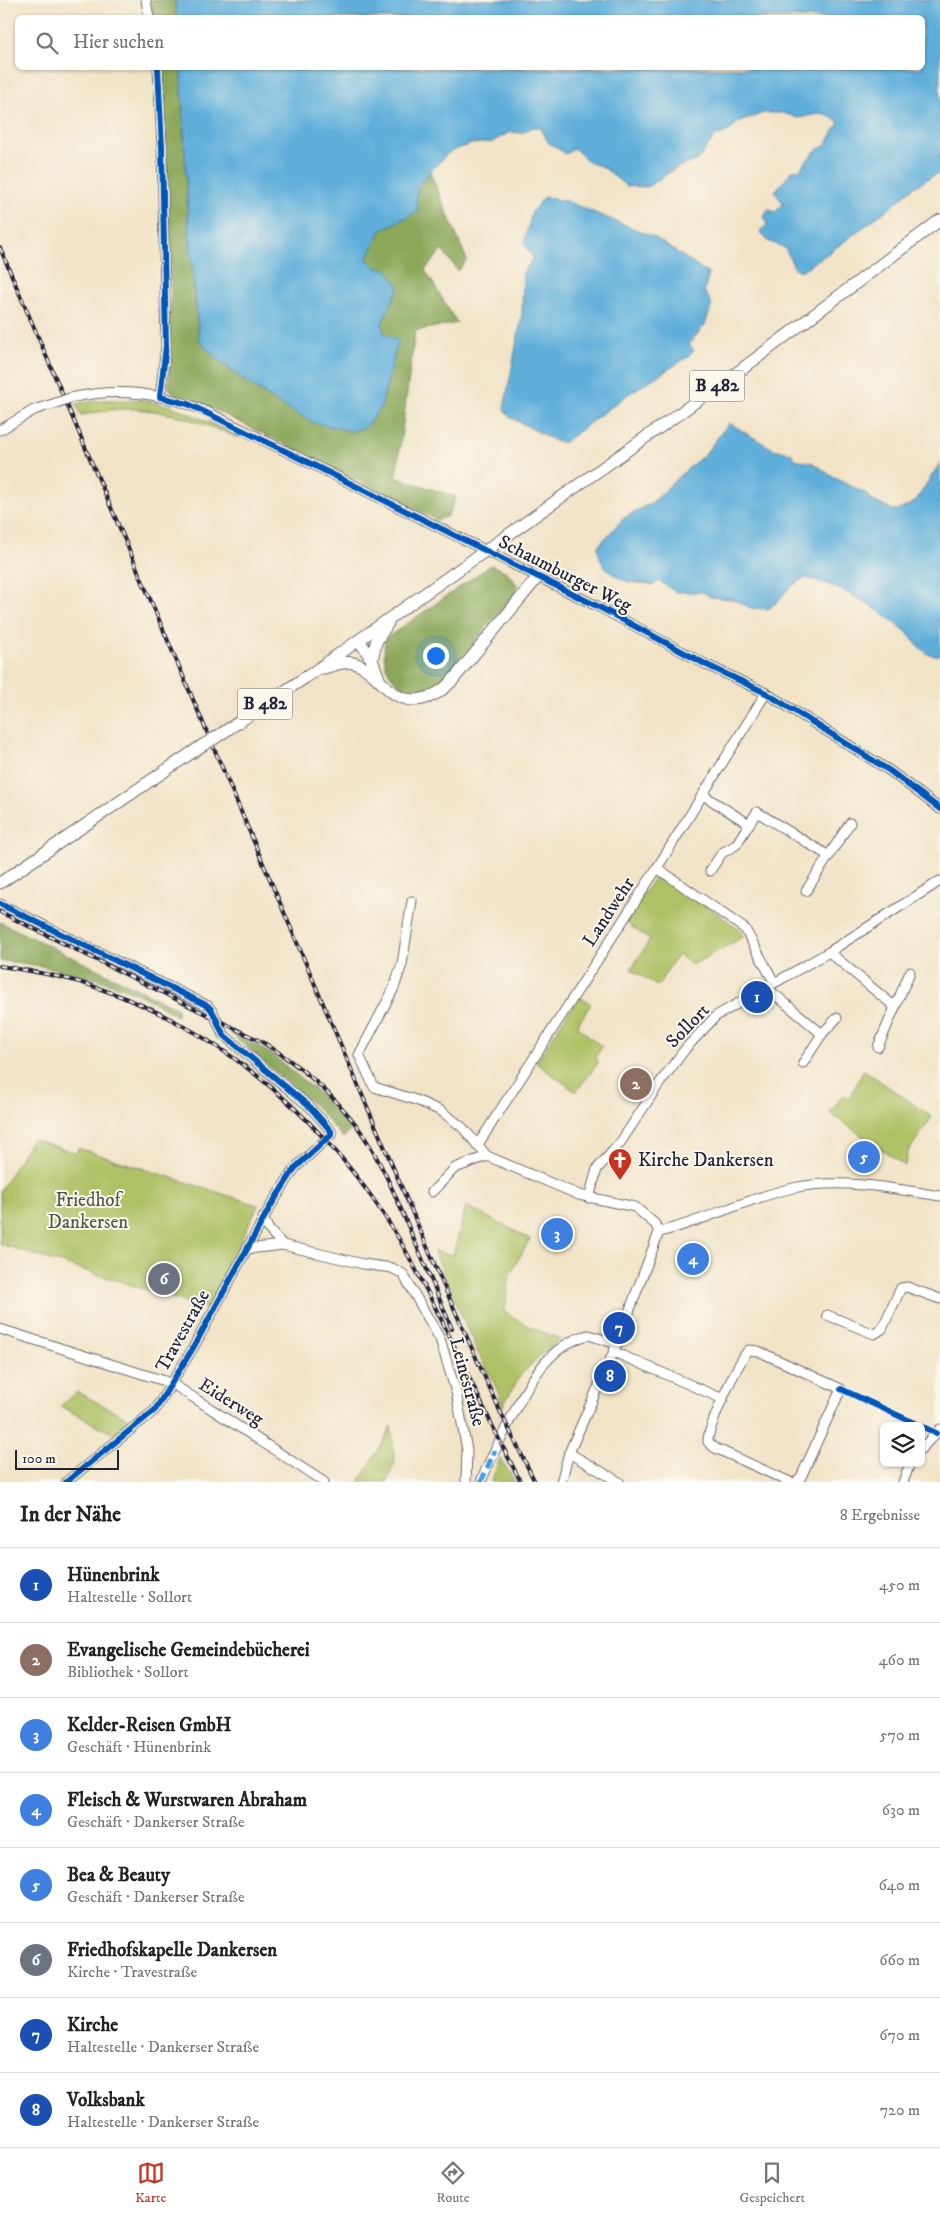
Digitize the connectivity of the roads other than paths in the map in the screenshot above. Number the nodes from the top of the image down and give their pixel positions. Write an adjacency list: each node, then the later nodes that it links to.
1 (146, 0): 2 (street)
2 (148, 15)
3 (158, 70): 5 (street)
4 (940, 220): 8 (main road, B 482, bridge)
5 (160, 396): 6 (street, Schaumburger Weg, bridge); 7 (street, Schaumburger Weg)
6 (0, 430)
7 (538, 577): 10 (main road); 12 (street, Schaumburger Weg)
8 (391, 618): 9 (main road, B 482); 10 (main road)
9 (355, 643): 10 (main road); 11 (main road, B 482)
10 (369, 665): 11 (main road)
11 (315, 671): 21 (main road, B 482, bridge)
12 (766, 693): 13 (street, Landwehr); 14 (street, Schaumburger Weg)
13 (703, 795): 16 (street); 18 (street, Landwehr)
14 (940, 809)
15 (850, 823): 17 (street)
16 (749, 824): 17 (street); 19 (street)
17 (828, 856): 22 (street)
18 (657, 868): 27 (street); 33 (street, Landwehr)
19 (710, 871)
20 (940, 880): 25 (street, Sollort)
21 (2, 882)
22 (806, 891)
23 (412, 901): 33 (street)
24 (0, 904): 38 (street, Travestraße)
25 (829, 952): 27 (street, Sollort); 28 (street)
26 (910, 972): 28 (street)
27 (770, 984): 30 (street); 37 (street, Sollort)
28 (895, 1007): 31 (street)
29 (837, 1018): 30 (street)
30 (822, 1034): 32 (street)
31 (878, 1047)
32 (802, 1063)
33 (477, 1146): 34 (street)
34 (487, 1156): 35 (street); 37 (street)
35 (432, 1192)
36 (940, 1196): 39 (street)
37 (589, 1198): 39 (street)
38 (263, 1218): 40 (street); 41 (street, Travestraße)
39 (659, 1232): 45 (street)
40 (283, 1245): 41 (street, Leinestraße); 54 (street, Leinestraße)
41 (246, 1249): 46 (street, Travestraße)
42 (940, 1299): 43 (street)
43 (828, 1315)
44 (0, 1329): 46 (street, Eiderweg)
45 (615, 1348): 47 (street); 50 (street); 55 (street)
46 (171, 1383): 52 (street, Travestraße); 53 (street, Eiderweg)
47 (723, 1399): 58 (street); 59 (street)
48 (940, 1429): 49 (street)
49 (925, 1445)
50 (569, 1452): 56 (street); 57 (street)
51 (909, 1467): 60 (street)
52 (66, 1482)
53 (324, 1482)
54 (466, 1482)
55 (481, 1482)
56 (562, 1482)
57 (620, 1482)
58 (790, 1482)
59 (796, 1482)
60 (903, 1482)

